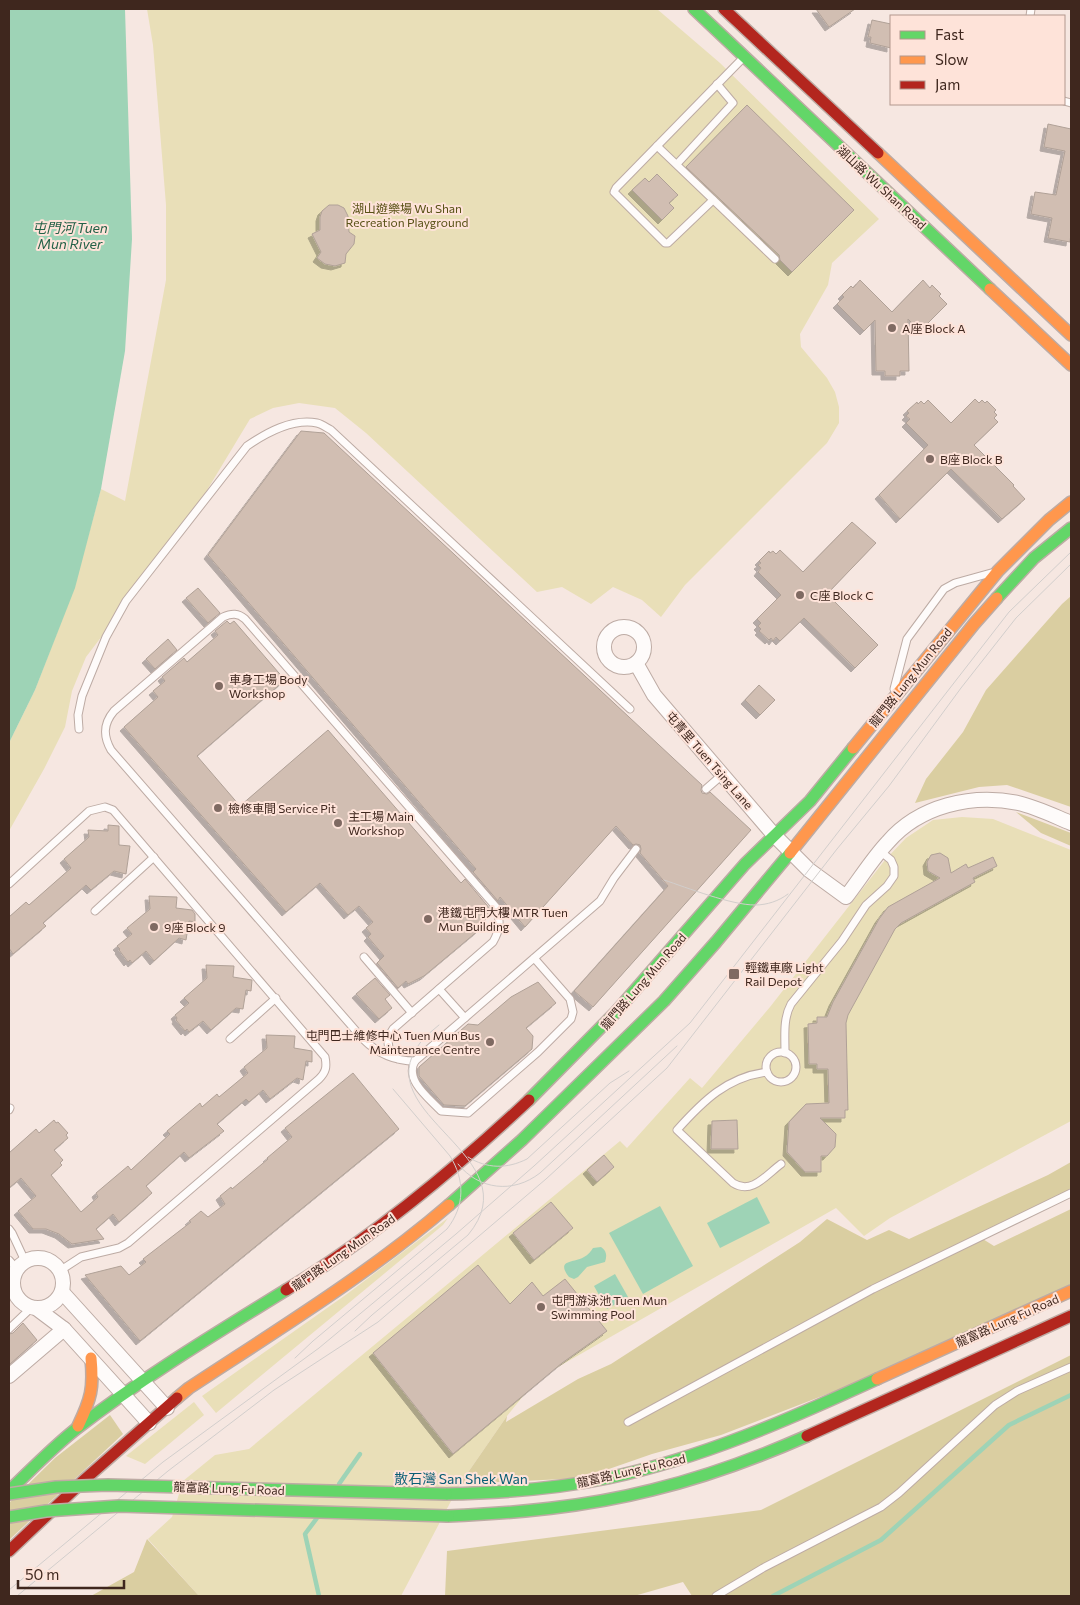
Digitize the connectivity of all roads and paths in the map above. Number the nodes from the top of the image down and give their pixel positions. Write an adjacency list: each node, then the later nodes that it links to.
1 (694, 9): 3 (main road, 湖山路 Wu Shan Road)
2 (724, 9): 9 (main road, 湖山路 Wu Shan Road)
3 (744, 56): 4 (lane); 10 (main road, 湖山路 Wu Shan Road)
4 (717, 84): 5 (lane); 6 (lane)
5 (657, 146): 6 (lane); 7 (lane)
6 (677, 164): 7 (lane)
7 (713, 200): 8 (lane)
8 (776, 260)
9 (1071, 336)
10 (1071, 365)
11 (1071, 502): 13 (main road, 龍門路 Lung Mun Road)
12 (1071, 528): 24 (main road, 龍門路 Lung Mun Road)
13 (998, 571): 15 (main road, 龍門路 Lung Mun Road); 15 (lane)
14 (636, 663): 18 (street, 屯青里 Tuen Tsing Lane)
15 (891, 702): 21 (main road, 龍門路 Lung Mun Road)
16 (630, 709): 17 (lane)
17 (79, 729)
18 (722, 775): 19 (lane); 21 (street, 屯青里 Tuen Tsing Lane)
19 (706, 788)
20 (1071, 823): 23 (street)
21 (774, 835): 24 (street, 屯青里 Tuen Tsing Lane); 53 (main road, 龍門路 Lung Mun Road)
22 (636, 849): 29 (lane)
23 (880, 851): 24 (street, 屯青里 Tuen Tsing Lane); 35 (lane)
24 (791, 852): 55 (main road, 龍門路 Lung Mun Road)
25 (154, 857): 26 (lane); 27 (lane); 31 (lane)
26 (9, 884)
27 (95, 911)
28 (364, 957): 32 (lane)
29 (534, 958): 33 (lane); 37 (lane)
30 (439, 989): 32 (lane); 33 (lane); 36 (lane)
31 (276, 998): 34 (lane); 43 (lane)
32 (412, 1013): 36 (lane)
33 (464, 1018): 37 (lane)
34 (230, 1039)
35 (785, 1052): 38 (lane); 38 (lane)
36 (398, 1059): 37 (lane)
37 (415, 1061)
38 (767, 1072): 39 (lane)
39 (781, 1164)
40 (1071, 1193): 56 (lane)
41 (9, 1229): 42 (lane)
42 (14, 1263): 43 (street); 46 (street)
43 (61, 1270): 45 (street)
44 (1071, 1291): 59 (main road, 龍富路 Lung Fu Road, bridge)
45 (62, 1292): 46 (street); 53 (street)
46 (34, 1307): 48 (street); 49 (lane)
47 (1071, 1316): 60 (main road, 龍富路 Lung Fu Road, bridge)
48 (64, 1328): 50 (street); 52 (street)
49 (9, 1329)
50 (91, 1358): 54 (street); 58 (main road)
51 (1071, 1367): 62 (lane)
52 (9, 1376)
53 (143, 1382): 54 (main road, 龍門路 Lung Mun Road); 55 (street)
54 (124, 1395): 57 (street); 58 (main road, 龍門路 Lung Mun Road)
55 (166, 1408): 57 (main road, 龍門路 Lung Mun Road)
56 (628, 1422)
57 (149, 1423): 61 (main road, 龍門路 Lung Mun Road)
58 (76, 1429): 59 (main road, 龍門路 Lung Mun Road)
59 (9, 1492)
60 (9, 1517)
61 (9, 1551)
62 (716, 1596)

